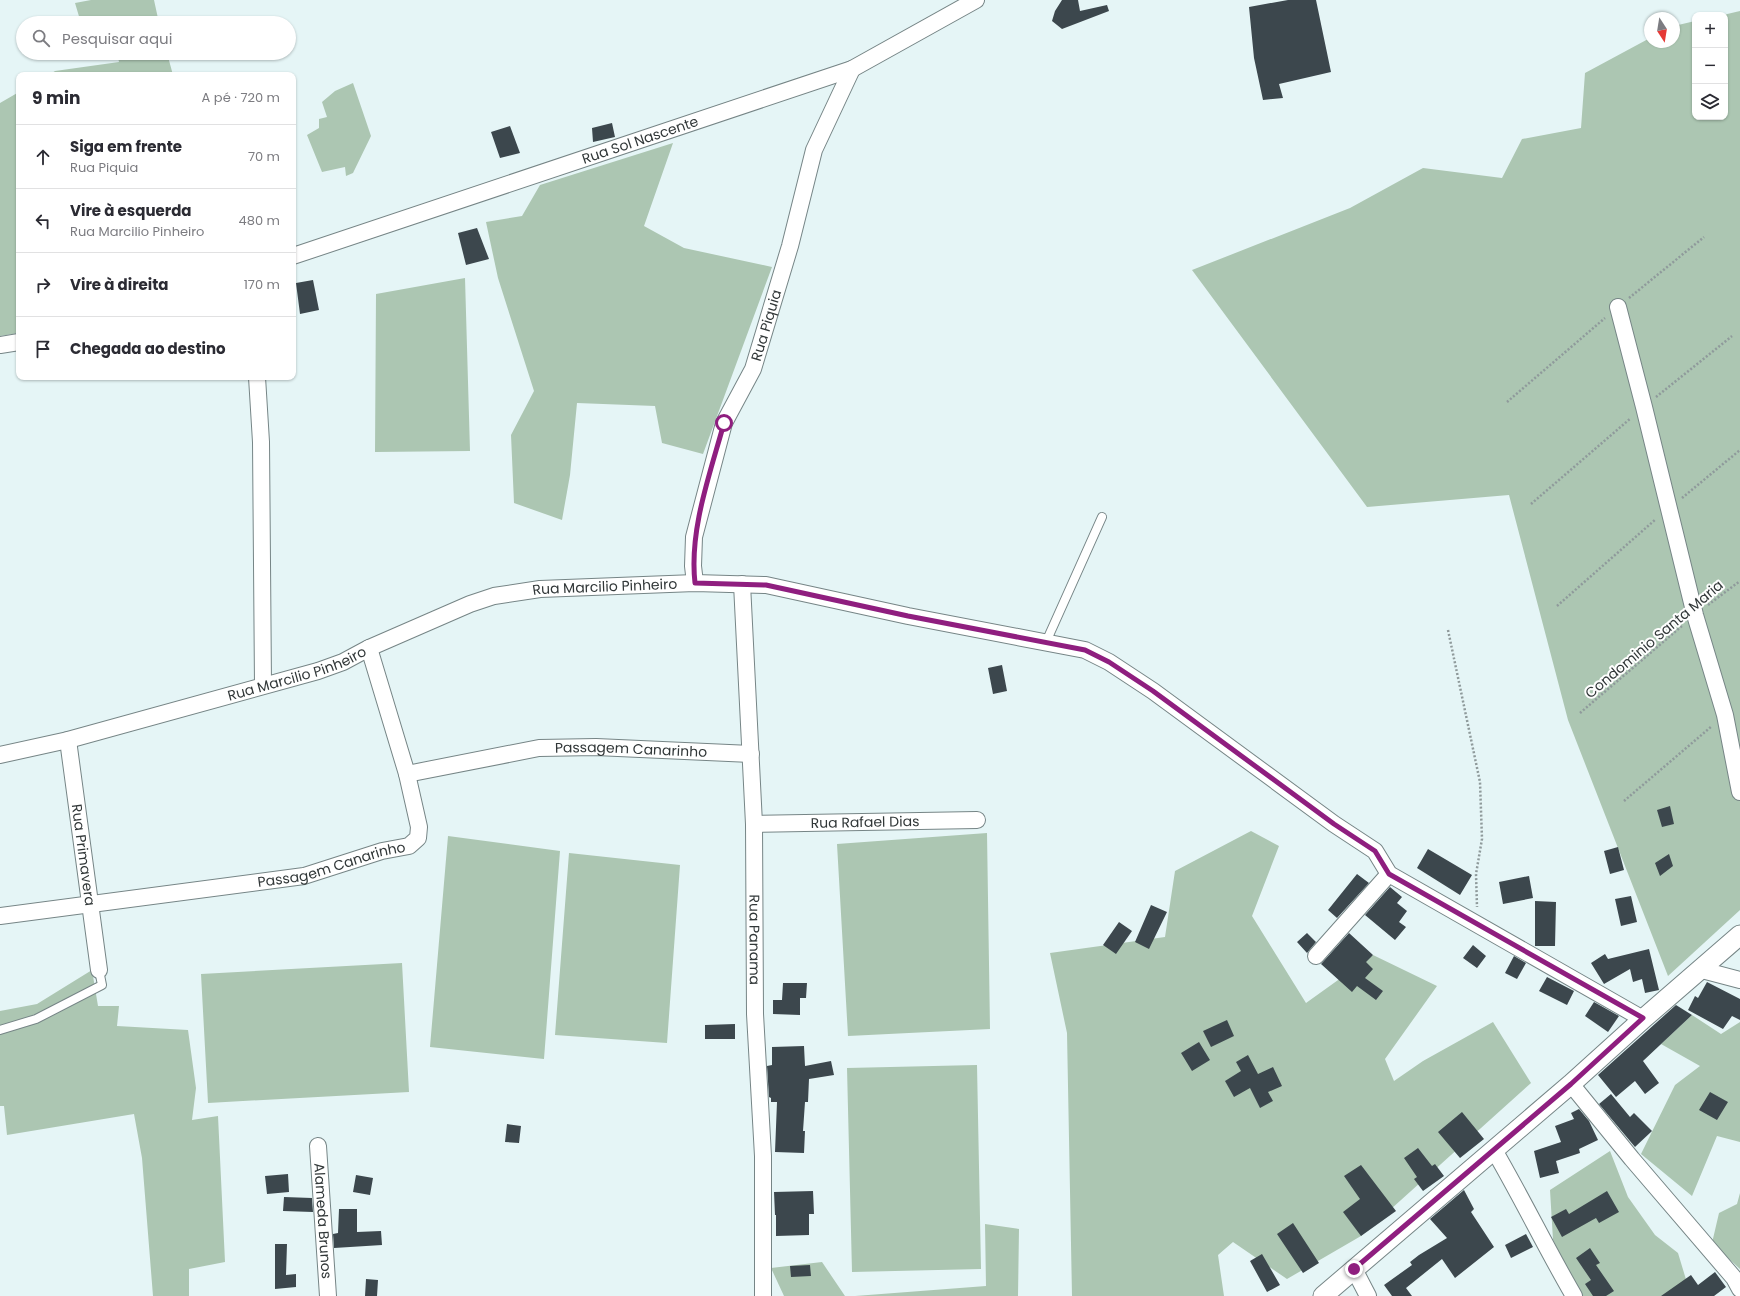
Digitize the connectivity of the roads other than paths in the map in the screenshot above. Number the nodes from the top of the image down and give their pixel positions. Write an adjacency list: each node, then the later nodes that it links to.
1 (976, 0): 2 (street, Rua Sol Nascente)
2 (852, 69): 3 (street, Rua Sol Nascente); 9 (street, Rua Piquia)
3 (296, 255)
4 (1618, 307): 18 (street)
5 (16, 342): 6 (street)
6 (0, 345)
7 (257, 380): 13 (street)
8 (1102, 517): 11 (lane)
9 (695, 583): 10 (street, Rua Marcilio Pinheiro); 12 (street, Rua Marcilio Pinheiro)
10 (742, 584): 11 (street, Rua Marcilio Pinheiro); 15 (street, Rua Panama)
11 (1046, 642): 21 (street, Rua Marcilio Pinheiro)
12 (369, 648): 13 (street, Rua Marcilio Pinheiro); 17 (street)
13 (263, 685): 14 (street, Rua Marcilio Pinheiro)
14 (68, 740): 16 (street, Rua Marcilio Pinheiro); 22 (street, Rua Primavera)
15 (751, 754): 17 (street, Passagem Canarinho); 20 (street, Rua Panama)
16 (0, 755)
17 (407, 774): 22 (street, Passagem Canarinho)
18 (1740, 792)
19 (977, 820): 20 (street, Rua Rafael Dias)
20 (754, 824): 37 (street, Rua Panama)
21 (1389, 874): 25 (street); 29 (street, Rua Marcilio Pinheiro)
22 (89, 905): 23 (street, Passagem Canarinho); 26 (street, Rua Primavera)
23 (0, 916)
24 (1740, 935): 27 (street)
25 (1316, 956)
26 (99, 970): 30 (lane)
27 (1702, 970): 28 (street); 29 (street)
28 (1740, 980)
29 (1643, 1018): 31 (street)
30 (0, 1030)
31 (1571, 1084): 33 (street); 35 (street)
32 (318, 1146): 36 (street, Alameda Brunos)
33 (1494, 1150): 34 (street); 40 (street)
34 (1354, 1269): 38 (street); 39 (street)
35 (1740, 1289)
36 (328, 1296)
37 (762, 1296)
38 (1323, 1296)
39 (1368, 1296)
40 (1574, 1296)

